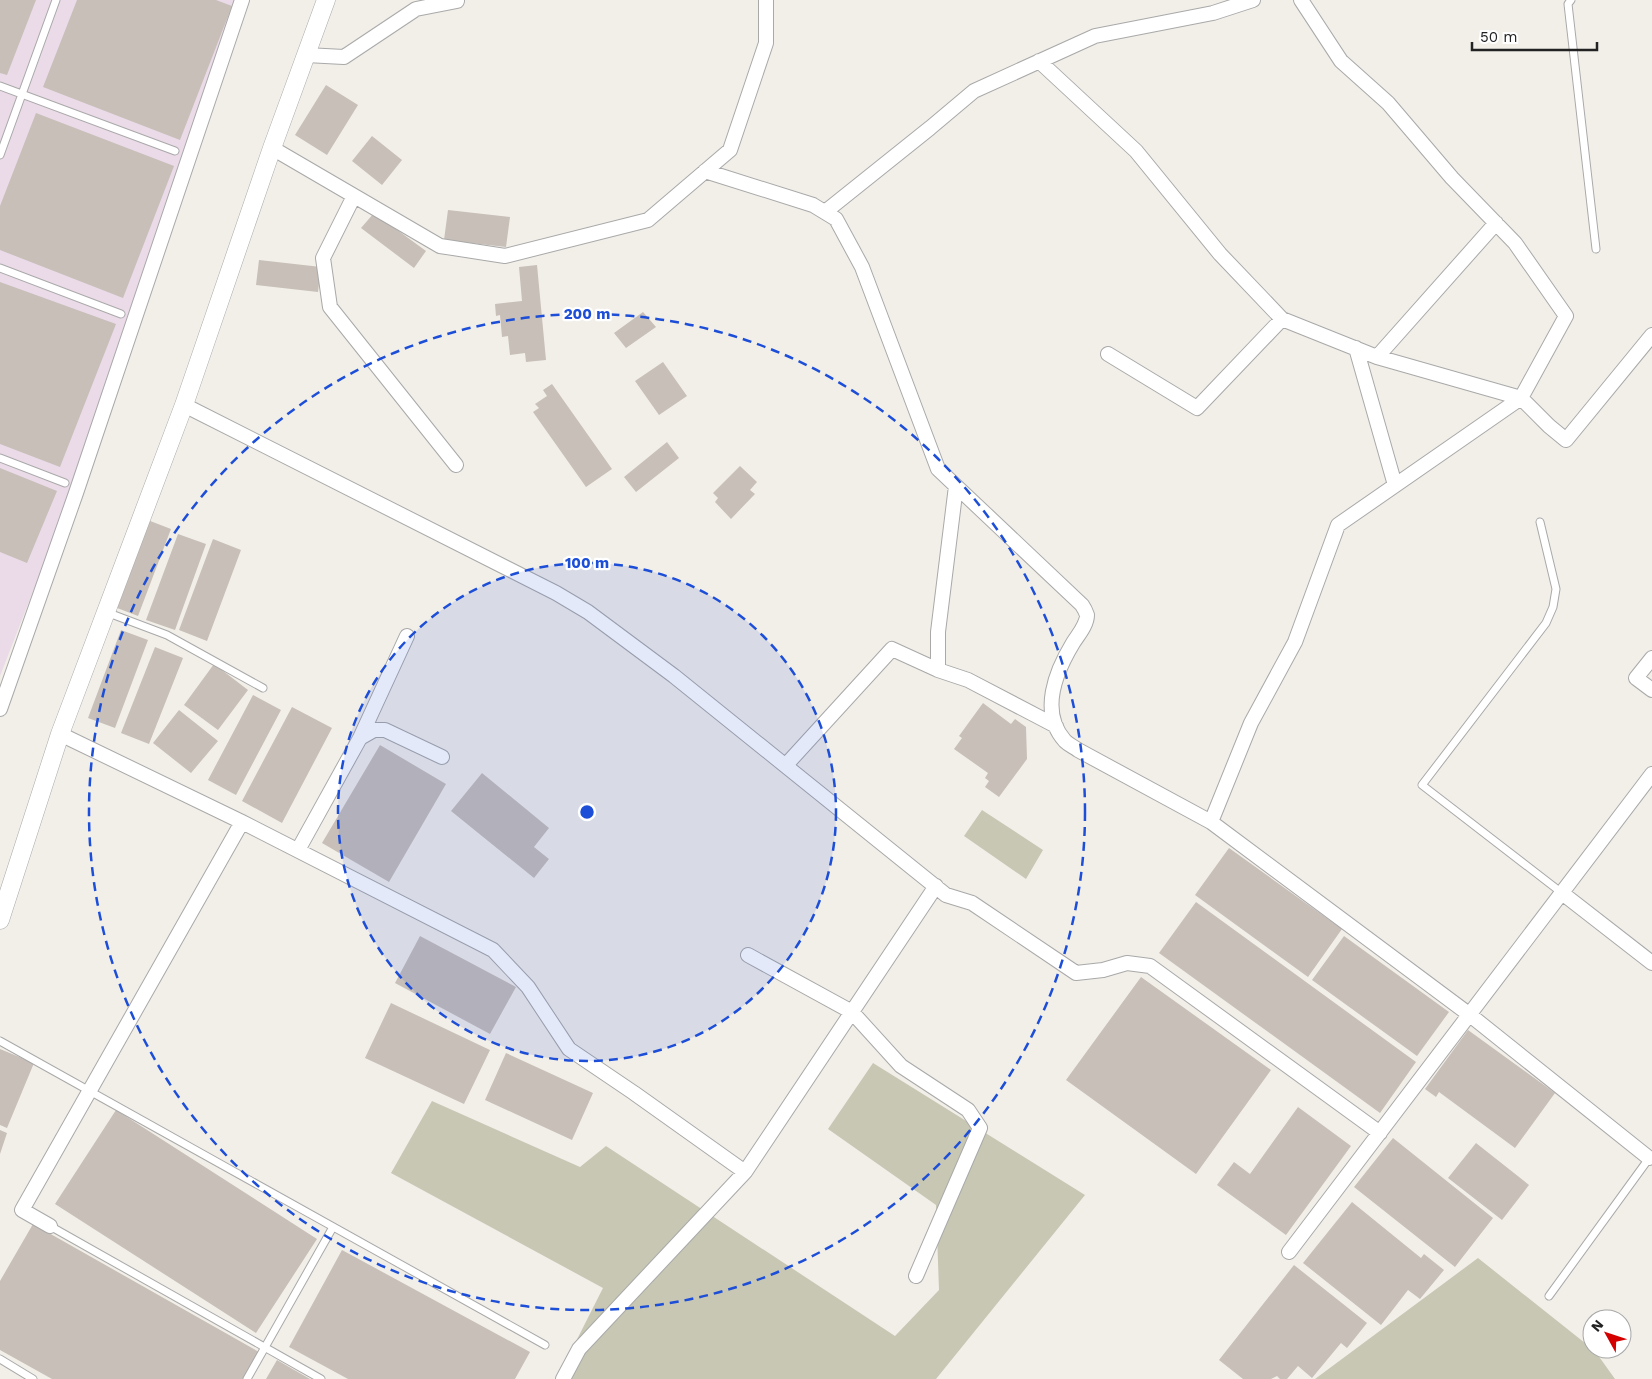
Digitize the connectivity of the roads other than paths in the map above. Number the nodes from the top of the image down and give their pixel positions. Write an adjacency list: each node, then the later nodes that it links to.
1 (56, 0): 12 (lane)
2 (242, 0): 42 (street)
3 (326, 0): 9 (street)
4 (458, 0): 9 (street)
5 (766, 0): 16 (street)
6 (1253, 0): 10 (street)
7 (1300, 0): 19 (street)
8 (1571, 0): 20 (lane)
9 (306, 56): 13 (street)
10 (1038, 61): 18 (street); 23 (street)
11 (0, 86): 12 (lane)
12 (23, 95): 14 (lane); 15 (lane)
13 (272, 148): 17 (street); 29 (street)
14 (175, 151)
15 (0, 155)
16 (705, 171): 17 (street); 18 (street)
17 (354, 196): 31 (street)
18 (825, 212): 34 (street)
19 (1496, 223): 27 (street); 28 (street)
20 (1596, 249)
21 (0, 268): 22 (lane)
22 (121, 314)
23 (1282, 319): 25 (street); 26 (street)
24 (1652, 335): 28 (street)
25 (1356, 348): 27 (street); 33 (street)
26 (1108, 354)
27 (1377, 357): 28 (street)
28 (1521, 398): 33 (street)
29 (184, 405): 36 (street); 47 (street)
30 (0, 458): 32 (lane)
31 (456, 465)
32 (65, 483)
33 (1395, 485): 50 (street)
34 (956, 486): 39 (street); 43 (street)
35 (1540, 522): 53 (lane)
36 (106, 612): 40 (lane); 44 (street)
37 (406, 636): 45 (street)
38 (1652, 658): 41 (street)
39 (938, 670): 43 (street); 47 (street)
40 (263, 688)
41 (1652, 690)
42 (0, 709)
43 (1056, 726): 50 (street)
44 (60, 734): 49 (street); 54 (street)
45 (360, 738): 46 (street); 51 (street)
46 (442, 757)
47 (786, 765): 52 (street)
48 (1652, 774): 53 (street)
49 (242, 822): 51 (street); 60 (street)
50 (1211, 822): 58 (street)
51 (298, 850): 63 (street)
52 (936, 886): 57 (street); 61 (street)
53 (1562, 893): 56 (street); 58 (street)
54 (0, 920)
55 (748, 955): 57 (street)
56 (1652, 963)
57 (852, 1012): 63 (street); 67 (street)
58 (1470, 1015): 61 (street); 62 (street)
59 (0, 1041): 60 (lane)
60 (90, 1090): 64 (street); 65 (lane)
61 (1380, 1133): 66 (street)
62 (1650, 1156): 68 (lane)
63 (746, 1172): 75 (street)
64 (50, 1226): 70 (lane)
65 (333, 1227): 69 (lane); 70 (lane)
66 (1289, 1252)
67 (916, 1276)
68 (1548, 1296)
69 (545, 1345)
70 (265, 1347): 73 (lane); 74 (lane)
71 (0, 1359): 72 (lane)
72 (33, 1379)
73 (247, 1379)
74 (321, 1379)
75 (563, 1379)

